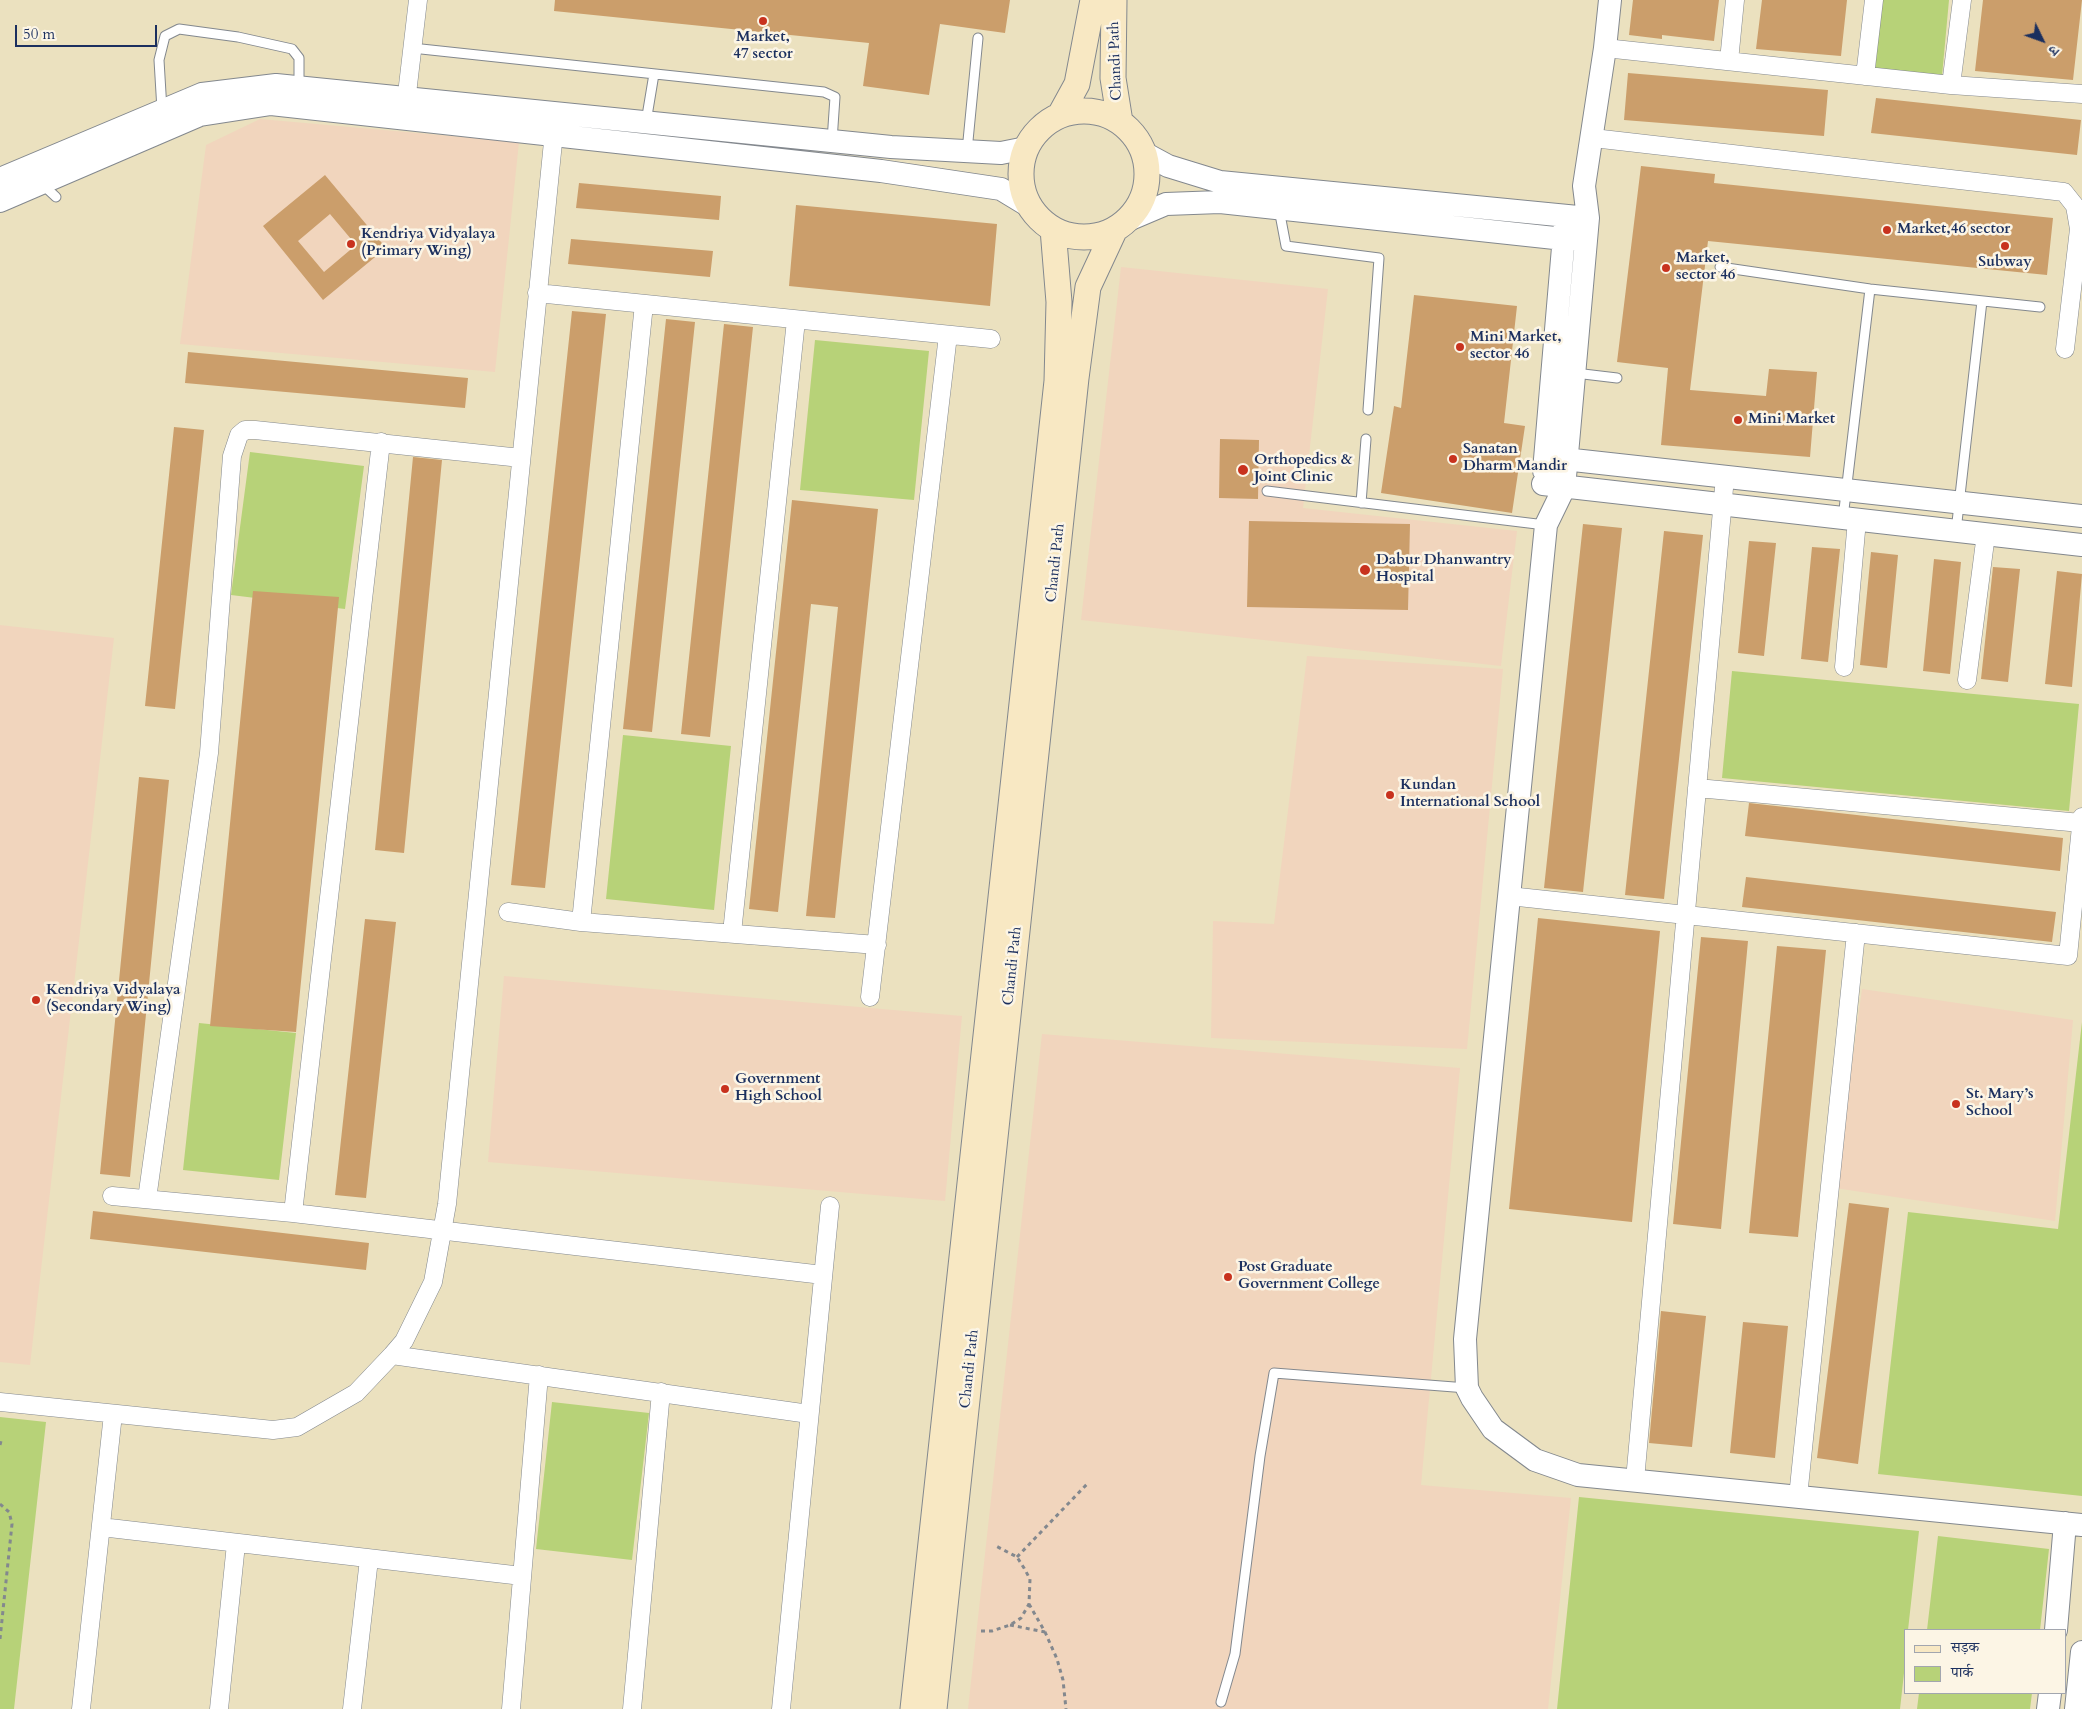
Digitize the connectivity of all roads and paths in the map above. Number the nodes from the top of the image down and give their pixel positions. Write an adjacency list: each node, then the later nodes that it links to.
1 (418, 0): 9 (street)
2 (1093, 0): 18 (main road, Chandi Path)
3 (1114, 0): 21 (main road, Chandi Path)
4 (1610, 0): 10 (street)
5 (1735, 0): 11 (street)
6 (1874, 0): 13 (street)
7 (1962, 0): 14 (street)
8 (978, 38): 26 (lane)
9 (412, 48): 12 (lane); 17 (street)
10 (1605, 48): 11 (street); 23 (street)
11 (1729, 61): 13 (street)
12 (654, 74): 20 (lane); 24 (lane)
13 (1865, 76): 14 (street)
14 (1951, 85): 15 (street)
15 (2082, 94)
16 (298, 97): 17 (street); 19 (street); 19 (lane)
17 (406, 108): 22 (street)
18 (1060, 115): 21 (main road); 25 (main road)
19 (165, 120): 29 (street)
20 (646, 122): 22 (street); 24 (street)
21 (1120, 122): 27 (main road)
22 (554, 124): 32 (street); 40 (street)
23 (1592, 138): 30 (street); 47 (street)
24 (832, 141): 26 (street)
25 (1026, 148): 26 (street); 32 (main road)
26 (966, 151)
27 (1144, 153): 34 (street); 35 (main road)
28 (0, 179): 29 (street)
29 (43, 182): 31 (street)
30 (1584, 186): 34 (street); 37 (street)
31 (0, 201)
32 (1029, 206): 36 (main road)
33 (1278, 208): 35 (street); 37 (street); 50 (lane)
34 (1566, 216): 37 (street)
35 (1120, 225): 36 (main road); 123 (main road, Chandi Path)
36 (1053, 229): 122 (main road, Chandi Path)
37 (1580, 232): 48 (street); 54 (street)
38 (1720, 267): 39 (lane)
39 (1870, 289): 41 (lane); 57 (lane)
40 (538, 293): 42 (street); 53 (street)
41 (1982, 301): 43 (lane); 59 (lane)
42 (644, 304): 44 (street); 76 (street)
43 (2040, 308)
44 (796, 320): 45 (street); 78 (street)
45 (948, 335): 46 (street); 79 (street)
46 (991, 340)
47 (2065, 349)
48 (1575, 373): 49 (lane); 54 (street)
49 (1617, 378)
50 (1368, 410)
51 (1366, 440): 60 (lane)
52 (381, 442): 53 (street); 82 (street); 84 (street)
53 (521, 458): 85 (street)
54 (1556, 458): 55 (street); 56 (street)
55 (1725, 477): 57 (street); 61 (street)
56 (1553, 486): 61 (street); 63 (street)
57 (1846, 490): 59 (street); 64 (lane)
58 (1267, 492): 60 (lane)
59 (1960, 502): 62 (street); 65 (lane)
60 (1361, 503): 63 (lane)
61 (1722, 505): 64 (street); 70 (street)
62 (2082, 516)
63 (1548, 518): 73 (street)
64 (1850, 519): 65 (street); 68 (street)
65 (1956, 531): 66 (street)
66 (1986, 534): 67 (street); 69 (street)
67 (2082, 545)
68 (1844, 667)
69 (1967, 680)
70 (1697, 788): 72 (street); 75 (street)
71 (2082, 817): 72 (street)
72 (2081, 823): 77 (street)
73 (1509, 896): 75 (street); 89 (street)
74 (508, 912): 76 (street)
75 (1685, 915): 77 (street); 96 (street)
76 (581, 922): 78 (street)
77 (1856, 933): 98 (street)
78 (732, 934): 79 (street)
79 (876, 945): 80 (street)
80 (870, 997)
81 (112, 1196): 82 (street)
82 (147, 1199): 84 (street)
83 (830, 1206): 86 (street)
84 (293, 1213): 85 (street)
85 (442, 1230): 86 (street); 87 (street)
86 (823, 1275): 93 (street)
87 (392, 1355): 88 (street); 92 (street)
88 (539, 1375): 90 (street); 106 (street)
89 (1467, 1388): 96 (street); 115 (lane)
90 (661, 1392): 93 (street); 120 (street)
91 (0, 1402): 92 (street)
92 (114, 1414): 101 (street)
93 (809, 1414): 121 (street)
94 (0, 1441): 95 (path)
95 (0, 1445)
96 (1634, 1480): 98 (street)
97 (1089, 1482): 104 (path)
98 (1798, 1496): 100 (street)
99 (0, 1504): 112 (path)
100 (2074, 1524): 109 (street)
101 (101, 1527): 102 (street); 116 (street)
102 (236, 1544): 105 (street); 117 (street)
103 (994, 1544): 104 (path)
104 (1017, 1557): 107 (path)
105 (369, 1559): 106 (street); 118 (street)
106 (522, 1576): 119 (street)
107 (1029, 1604): 108 (path); 111 (path)
108 (1010, 1625): 110 (path); 111 (path)
109 (2056, 1629)
110 (982, 1631)
111 (1045, 1632): 124 (path)
112 (0, 1640)
113 (2082, 1652): 126 (street)
114 (2050, 1694): 125 (street)
115 (1221, 1702)
116 (81, 1709)
117 (219, 1709)
118 (352, 1709)
119 (511, 1709)
120 (632, 1709)
121 (780, 1709)
122 (913, 1709)
123 (934, 1709)
124 (1066, 1709)
125 (2048, 1709)
126 (2076, 1709)

